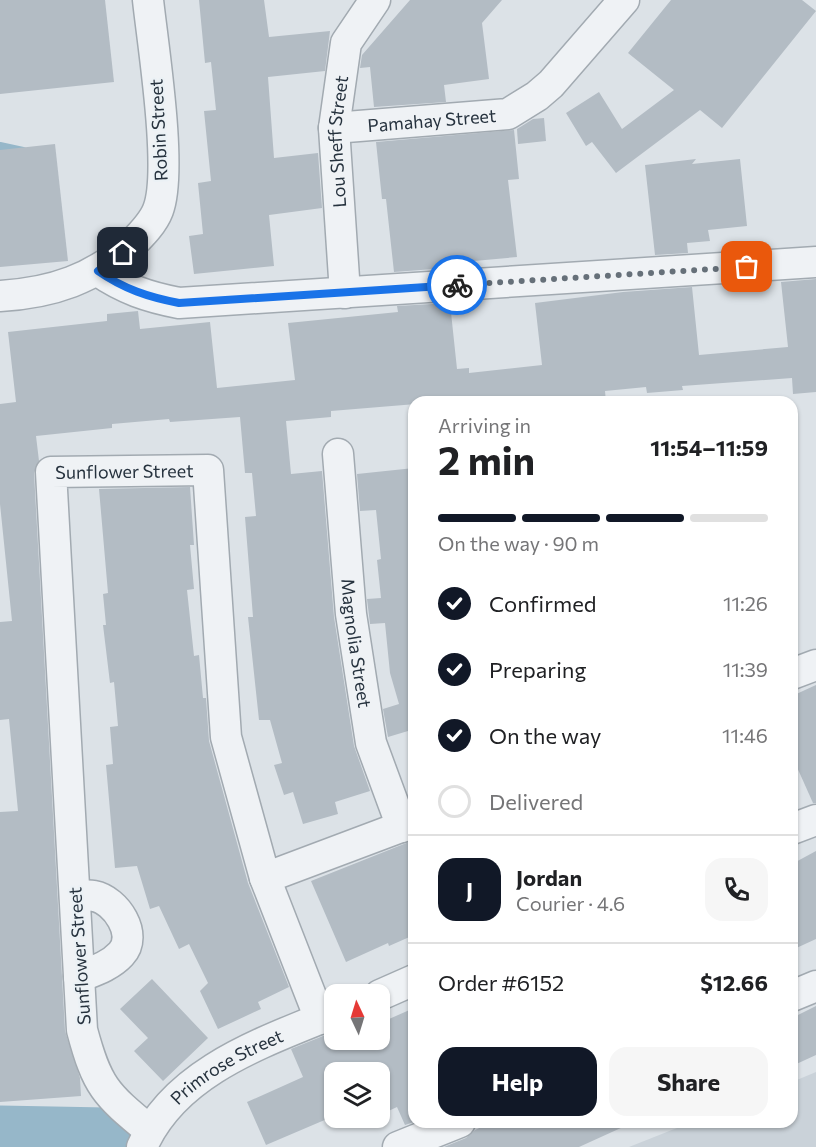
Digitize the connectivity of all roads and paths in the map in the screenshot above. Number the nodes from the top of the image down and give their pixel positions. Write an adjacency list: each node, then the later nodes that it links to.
1 (148, 0): 6 (street, Robin Street)
2 (375, 0): 4 (street, Lou Sheff Street)
3 (624, 0): 4 (street, Pamahay Street)
4 (333, 128): 7 (street, Lou Sheff Street)
5 (816, 262): 7 (street)
6 (98, 271): 7 (street); 8 (street, Robin Street)
7 (345, 292)
8 (0, 296)
9 (338, 454): 11 (street, Magnolia Street)
10 (816, 819): 12 (street)
11 (408, 825): 13 (street)
12 (798, 826)
13 (265, 878): 14 (street, Sunflower Street); 20 (street, Sunflower Street)
14 (75, 896): 15 (street, Sunflower Street); 15 (street)
15 (80, 977): 23 (street, Sunflower Street)
16 (408, 982): 18 (street)
17 (816, 986): 19 (street)
18 (390, 990)
19 (798, 994)
20 (324, 1009)
21 (324, 1017): 23 (street, Primrose Street)
22 (445, 1128): 24 (street)
23 (146, 1139)
24 (398, 1147)

